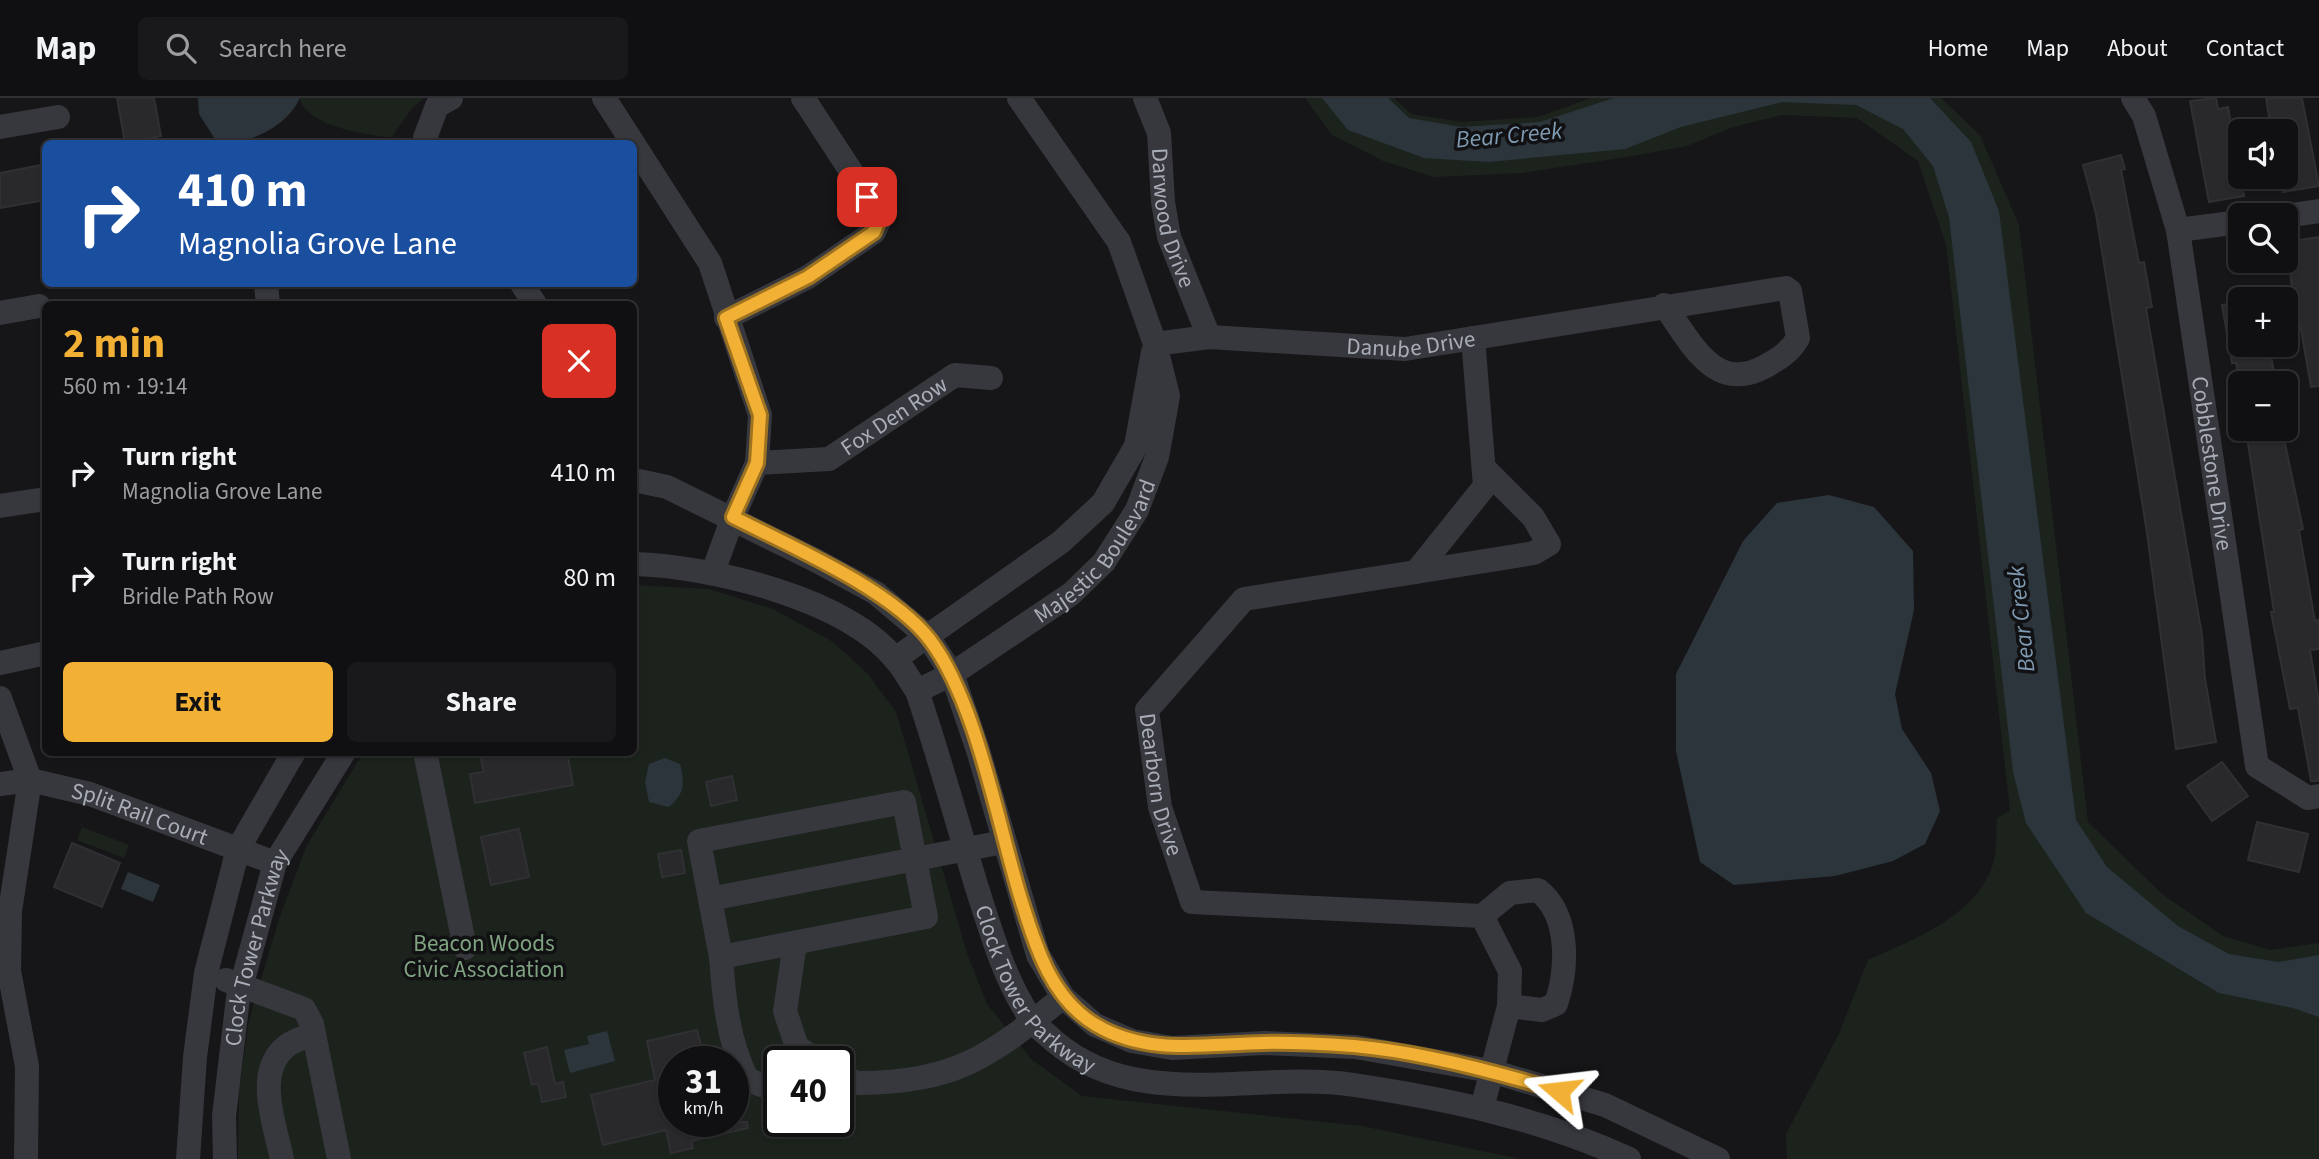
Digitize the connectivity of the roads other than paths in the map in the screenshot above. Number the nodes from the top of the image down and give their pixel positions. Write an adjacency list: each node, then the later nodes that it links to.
1 (451, 98): 9 (street)
2 (604, 98): 10 (street)
3 (803, 98): 19 (street)
4 (1019, 98): 22 (street, Majestic Boulevard)
5 (1145, 98): 20 (street, Darwood Drive)
6 (2133, 98): 15 (street, Cobblestone Drive)
7 (58, 117): 8 (street)
8 (0, 127)
9 (426, 140)
10 (631, 140)
11 (637, 149): 19 (street)
12 (2319, 211): 13 (street)
13 (2298, 214)
14 (2228, 224): 15 (street)
15 (2178, 230): 45 (street, Cobblestone Drive)
16 (1664, 305): 16 (street, Danube Drive); 21 (street, Danube Drive)
17 (39, 306): 18 (street)
18 (0, 313)
19 (726, 318): 24 (street)
20 (1209, 337): 21 (street, Danube Drive); 22 (street, Danube Drive)
21 (1474, 338): 25 (street)
22 (1155, 344): 33 (street, Majestic Boulevard); 37 (street, Majestic Boulevard)
23 (991, 378): 24 (street, Fox Den Row)
24 (757, 463): 29 (street)
25 (1484, 468): 32 (street); 32 (street)
26 (637, 481): 29 (street, Clock Tower Parkway)
27 (42, 500): 28 (street)
28 (0, 506)
29 (733, 517): 31 (street); 33 (street, Clock Tower Parkway)
30 (637, 564): 31 (street, Clock Tower Parkway)
31 (713, 572): 35 (street, Clock Tower Parkway)
32 (1416, 572): 52 (street, Dearborn Drive)
33 (928, 637): 35 (street, Majestic Boulevard); 37 (street, Clock Tower Parkway)
34 (42, 654): 36 (street)
35 (895, 659): 38 (street, Clock Tower Parkway)
36 (0, 663)
37 (952, 674): 38 (street, Majestic Boulevard); 46 (street, Clock Tower Parkway)
38 (917, 691): 48 (street, Clock Tower Parkway)
39 (0, 698): 43 (street)
40 (292, 756): 47 (street, Clock Tower Parkway)
41 (342, 756): 50 (street, Clock Tower Parkway)
42 (426, 756): 54 (street)
43 (30, 780): 44 (street, Split Rail Court); 47 (street, Split Rail Court); 68 (street)
44 (0, 784)
45 (2319, 796)
46 (1003, 842): 48 (street); 58 (street, Clock Tower Parkway)
47 (237, 849): 50 (street, Split Rail Court); 56 (street, Clock Tower Parkway)
48 (965, 850): 49 (street); 60 (street, Clock Tower Parkway)
49 (915, 859): 51 (street); 51 (street); 53 (street)
50 (275, 863): 57 (street, Clock Tower Parkway)
51 (710, 899): 55 (street)
52 (1482, 916): 59 (street); 59 (street)
53 (795, 943): 55 (street); 62 (street)
54 (465, 948)
55 (721, 957): 65 (street)
56 (206, 973): 57 (street); 69 (street, Clock Tower Parkway)
57 (241, 986): 61 (street); 70 (street, Clock Tower Parkway)
58 (1063, 997): 60 (street); 63 (street, Clock Tower Parkway)
59 (1509, 1006): 63 (street)
60 (1033, 1022): 64 (street); 66 (street, Clock Tower Parkway)
61 (314, 1034): 71 (street); 72 (street)
62 (794, 1046)
63 (1491, 1071): 66 (street); 67 (street, Clock Tower Parkway)
64 (854, 1081)
65 (763, 1085)
66 (1482, 1108): 73 (street, Clock Tower Parkway)
67 (1713, 1158)
68 (26, 1159)
69 (188, 1159)
70 (225, 1159)
71 (282, 1159)
72 (339, 1159)
73 (1629, 1159)

